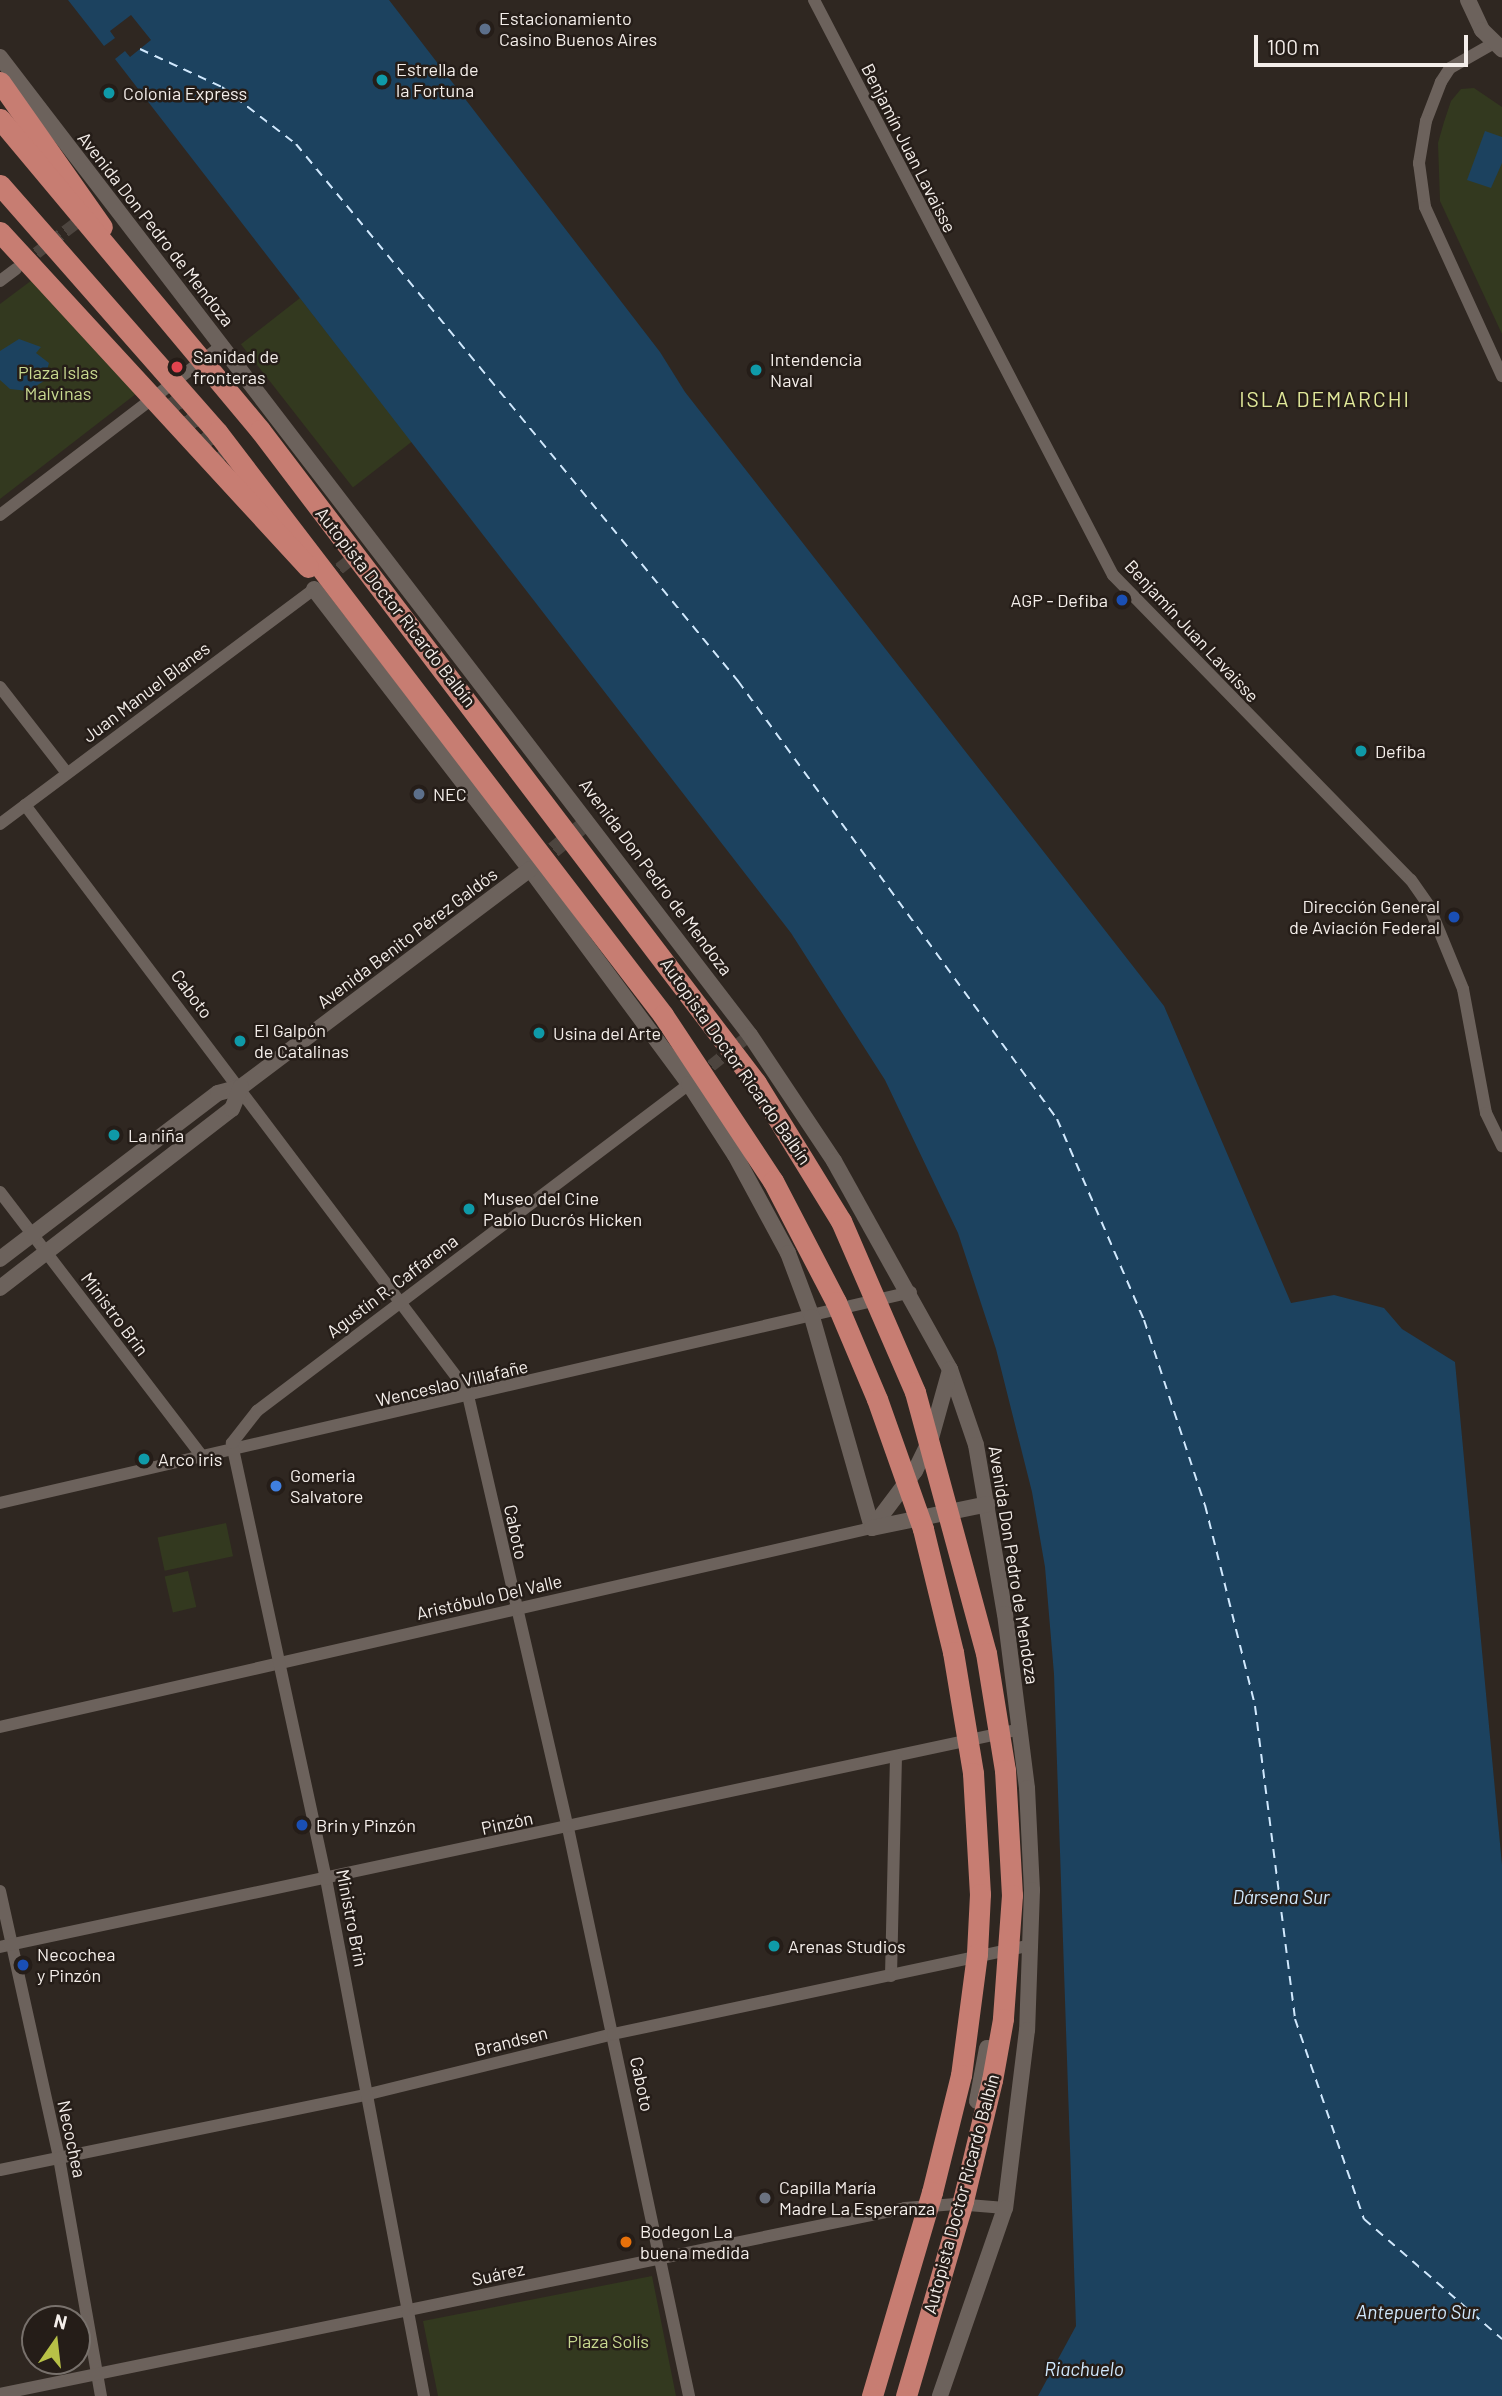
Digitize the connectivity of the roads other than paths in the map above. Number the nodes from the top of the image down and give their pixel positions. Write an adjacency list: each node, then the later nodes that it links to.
1 (814, 0): 26 (street, Benjamín Juan Lavaisse)
2 (1468, 0): 3 (main road)
3 (1498, 46): 15 (street)
4 (0, 57): 14 (main road, Avenida Don Pedro de Mendoza)
5 (0, 82): 13 (highway)
6 (0, 120): 9 (highway, Autopista Doctor Ricardo Balbín)
7 (0, 138): 9 (highway)
8 (0, 186): 18 (highway, Autopista Doctor Ricardo Balbín)
9 (71, 210): 13 (highway, Autopista Doctor Ricardo Balbín)
10 (0, 232): 18 (highway)
11 (16, 269): 12 (street)
12 (0, 281)
13 (143, 286): 70 (highway, Autopista Doctor Ricardo Balbín)
14 (221, 346): 16 (street); 32 (main road, Avenida Don Pedro de Mendoza)
15 (1502, 376)
16 (0, 515)
17 (314, 589): 20 (street, Juan Manuel Blanes); 23 (main road)
18 (391, 656): 68 (highway, Autopista Doctor Ricardo Balbín)
19 (0, 687): 20 (street)
20 (67, 773): 21 (street, Juan Manuel Blanes)
21 (25, 805): 22 (street, Juan Manuel Blanes); 25 (street, Caboto)
22 (0, 824)
23 (530, 869): 24 (main road); 25 (main road, Avenida Benito Pérez Galdós)
24 (689, 1084): 33 (street, Agustín R. Caffarena); 34 (main road)
25 (241, 1087): 28 (main road, Avenida Benito Pérez Galdós); 29 (main road, Avenida Benito Pérez Galdós); 33 (street, Caboto)
26 (1502, 1146)
27 (0, 1192): 28 (street, Ministro Brin)
28 (33, 1235): 29 (street, Ministro Brin); 30 (main road, Avenida Benito Pérez Galdós)
29 (47, 1254): 31 (main road, Avenida Benito Pérez Galdós); 38 (street, Ministro Brin)
30 (0, 1259)
31 (0, 1288)
32 (911, 1292): 34 (street, Wenceslao Villafañe); 35 (main road, Avenida Don Pedro de Mendoza)
33 (402, 1300): 36 (street, Caboto); 37 (street, Agustín R. Caffarena)
34 (812, 1317): 36 (street, Wenceslao Villafañe); 41 (main road)
35 (950, 1369): 40 (main road, Avenida Don Pedro de Mendoza); 41 (main road)
36 (469, 1397): 37 (street, Wenceslao Villafañe); 42 (street, Caboto)
37 (232, 1451): 38 (street, Wenceslao Villafañe); 43 (street, Ministro Brin)
38 (202, 1456): 39 (street, Wenceslao Villafañe)
39 (0, 1503)
40 (988, 1504): 41 (main road, Aristóbulo Del Valle); 45 (main road, Avenida Don Pedro de Mendoza)
41 (872, 1528): 42 (street, Aristóbulo Del Valle)
42 (514, 1610): 43 (street, Aristóbulo Del Valle); 47 (street, Caboto)
43 (279, 1666): 44 (street, Aristóbulo Del Valle); 49 (street, Ministro Brin)
44 (0, 1727)
45 (1021, 1728): 46 (street, Pinzón); 48 (main road, Avenida Don Pedro de Mendoza)
46 (895, 1758): 47 (street, Pinzón); 54 (street)
47 (568, 1828): 49 (street, Pinzón); 55 (street, Caboto)
48 (1027, 1839): 51 (main road, Avenida Don Pedro de Mendoza); 53 (main road, Avenida Don Pedro de Mendoza)
49 (326, 1879): 52 (street, Pinzón); 56 (street, Ministro Brin)
50 (0, 1891): 52 (street, Necochea)
51 (1030, 1945): 53 (street, Brandsen); 60 (main road, Avenida Don Pedro de Mendoza)
52 (6, 1946): 57 (street, Necochea)
53 (1007, 1950): 54 (street, Brandsen); 59 (main road, Avenida Don Pedro de Mendoza)
54 (891, 1976): 55 (street, Brandsen)
55 (613, 2034): 56 (street, Brandsen); 61 (street, Caboto)
56 (369, 2094): 57 (street, Brandsen); 62 (street, Ministro Brin)
57 (59, 2158): 58 (street, Brandsen); 63 (street, Necochea)
58 (0, 2170)
59 (956, 2204): 60 (street, Suárez); 61 (street, Suárez); 69 (main road, Avenida Don Pedro de Mendoza)
60 (1005, 2208): 71 (main road, Avenida Don Pedro de Mendoza)
61 (662, 2257): 62 (street, Suárez); 67 (street, Caboto)
62 (407, 2311): 63 (street, Suárez); 66 (street, Ministro Brin)
63 (96, 2374): 64 (street, Suárez); 65 (street, Necochea)
64 (0, 2394)
65 (101, 2396)
66 (424, 2396)
67 (689, 2396)
68 (872, 2396)
69 (900, 2396)
70 (906, 2396)
71 (940, 2396)

